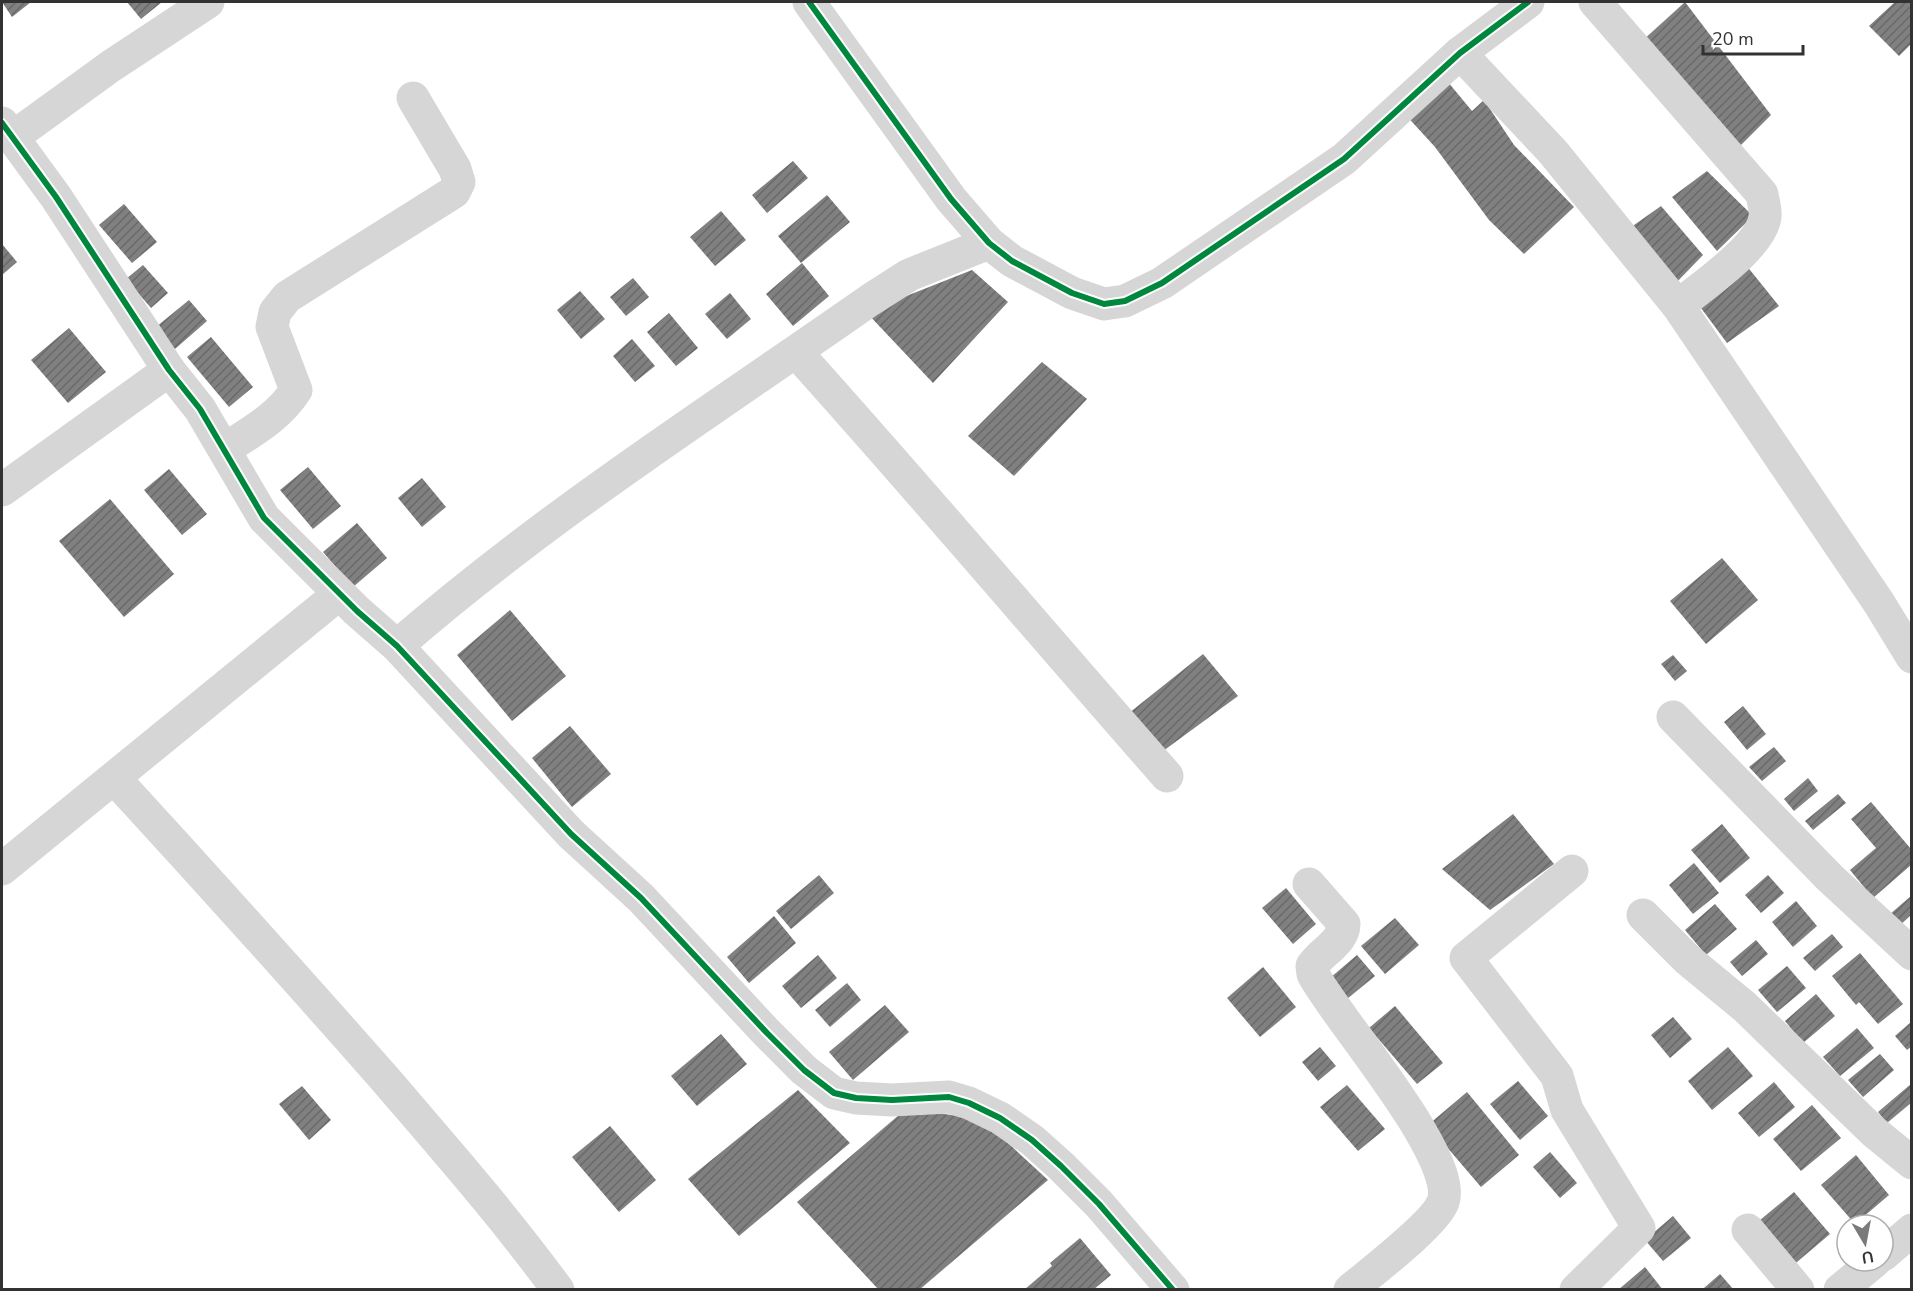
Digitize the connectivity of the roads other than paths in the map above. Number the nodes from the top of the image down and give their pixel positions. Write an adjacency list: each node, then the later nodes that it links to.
1 (208, 2): 7 (street)
2 (809, 2): 8 (street)
3 (1528, 2): 5 (street)
4 (1595, 2): 9 (street)
5 (1460, 53): 8 (street); 9 (street)
6 (413, 98): 12 (street)
7 (7, 130): 11 (street)
8 (989, 243): 10 (street)
9 (1678, 306): 16 (street)
10 (797, 353): 15 (street); 18 (street)
11 (169, 370): 12 (street); 13 (street)
12 (225, 450): 14 (street)
13 (2, 490)
14 (339, 594): 15 (street); 19 (street)
15 (398, 646): 31 (street)
16 (1911, 657)
17 (1673, 717): 24 (street)
18 (1167, 776)
19 (115, 779): 20 (street); 30 (street)
20 (2, 869)
21 (1572, 871): 33 (street)
22 (1310, 884): 32 (street)
23 (1643, 915): 25 (street)
24 (1911, 954)
25 (1911, 1163)
26 (1748, 1230): 34 (street)
27 (1911, 1230): 28 (street)
28 (1895, 1244)
29 (1861, 1273): 35 (street)
30 (558, 1290)
31 (1173, 1290)
32 (1350, 1290)
33 (1576, 1290)
34 (1798, 1290)
35 (1840, 1290)

